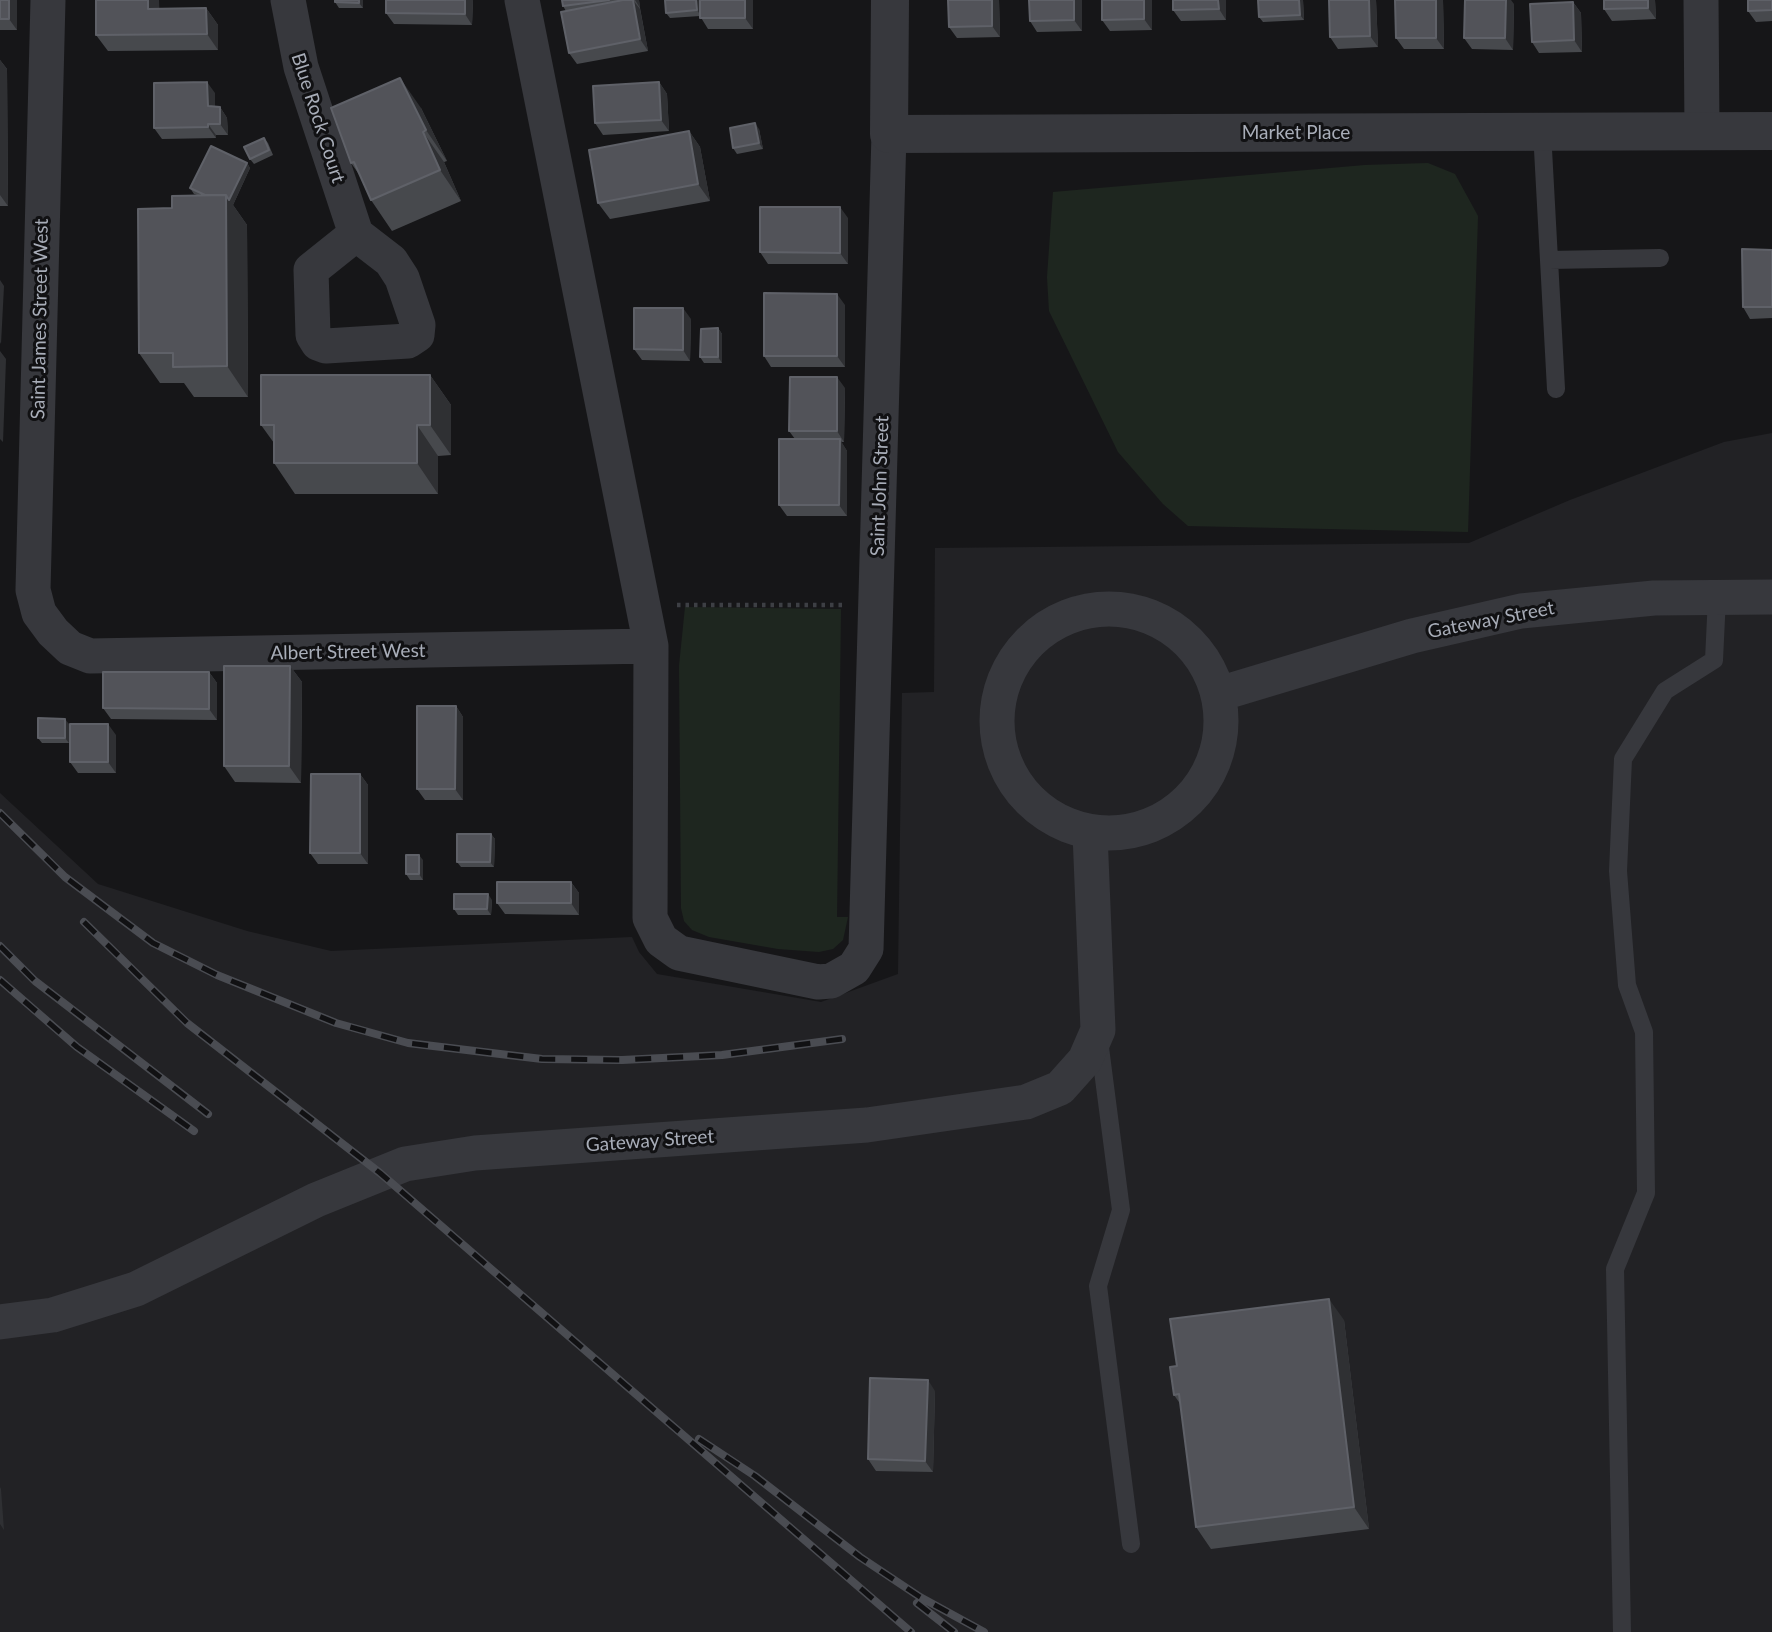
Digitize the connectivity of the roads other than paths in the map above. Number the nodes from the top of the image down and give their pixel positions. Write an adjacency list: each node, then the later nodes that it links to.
1 (48, 0): 16 (street, Saint James Street West)
2 (288, 0): 10 (street, Blue Rock Court)
3 (522, 0): 17 (street)
4 (890, 0): 9 (street, Saint John Street)
5 (1701, 0): 7 (street)
6 (1542, 131): 7 (street, Market Place); 9 (street, Market Place); 12 (lane)
7 (1702, 131): 8 (street, Market Place)
8 (1772, 131)
9 (890, 134): 17 (street, Saint John Street)
10 (356, 234)
11 (1660, 258): 12 (lane)
12 (1549, 260): 13 (lane)
13 (1556, 389)
14 (1717, 597): 15 (street, Gateway Street); 18 (street, Gateway Street); 23 (lane)
15 (1772, 597)
16 (53, 632): 17 (street, Albert Street West)
17 (651, 646)
18 (1219, 694): 19 (street); 19 (street)
19 (1090, 833): 20 (street, Gateway Street)
20 (1098, 1030): 21 (street, Gateway Street); 22 (lane)
21 (0, 1322)
22 (1131, 1544)
23 (1622, 1632)

